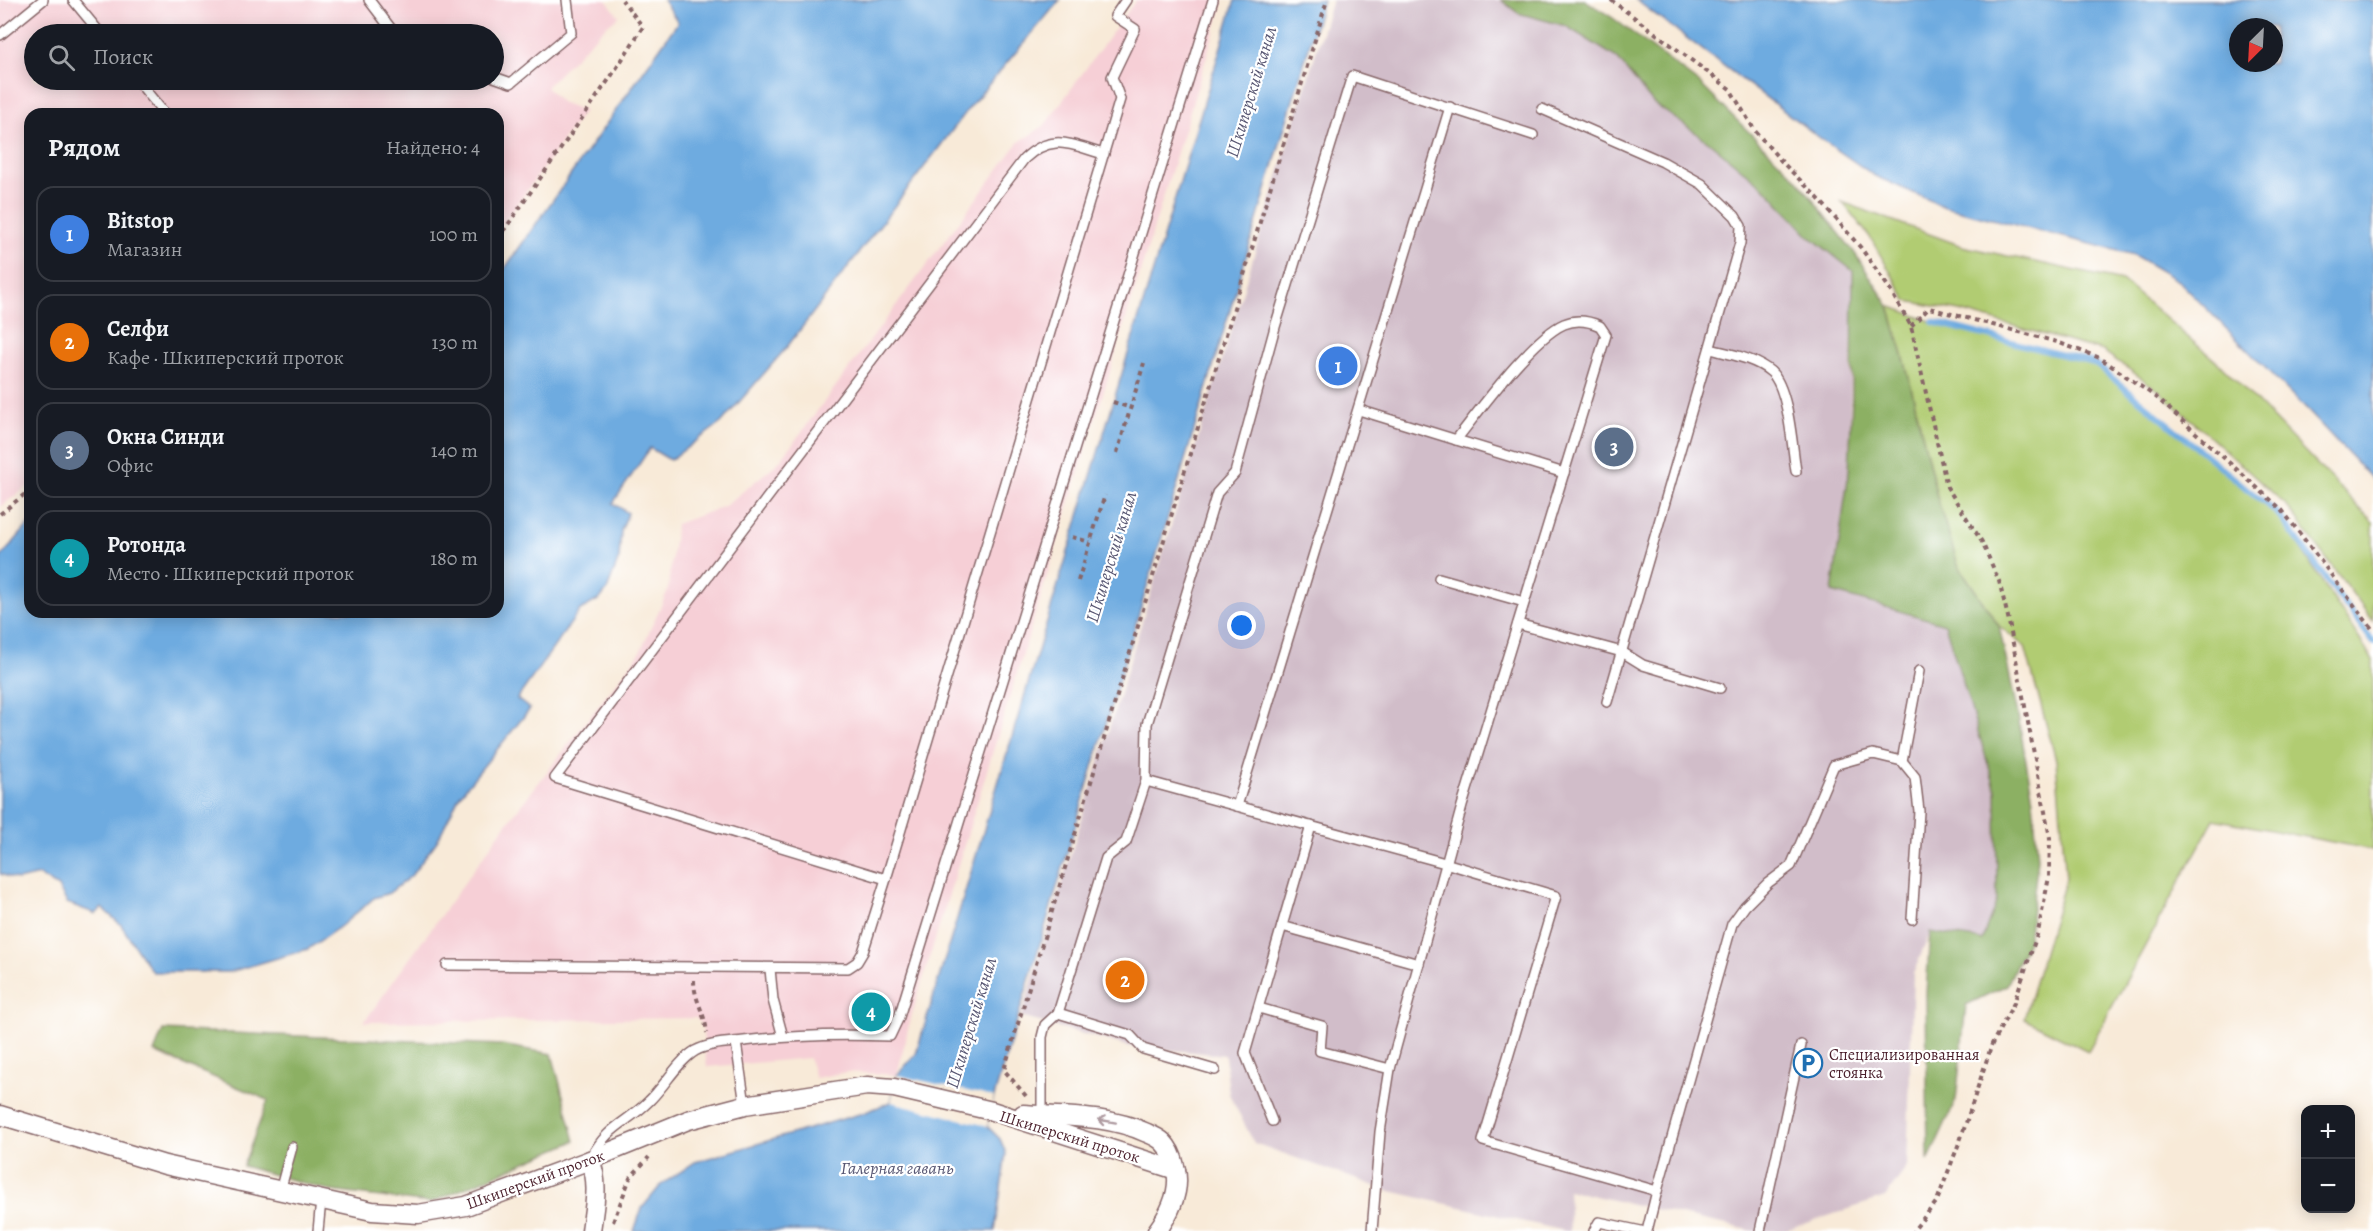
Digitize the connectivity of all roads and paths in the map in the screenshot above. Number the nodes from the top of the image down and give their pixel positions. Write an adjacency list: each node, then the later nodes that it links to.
1 (73, 0): 10 (lane)
2 (369, 0): 11 (lane)
3 (567, 0): 13 (lane)
4 (622, 0): 20 (path)
5 (1126, 0): 19 (lane)
6 (1213, 0): 59 (lane)
7 (1327, 0): 68 (path)
8 (1611, 0): 21 (path)
9 (39, 1): 12 (lane)
10 (93, 24)
11 (387, 24)
12 (0, 35)
13 (504, 81)
14 (145, 90): 16 (lane)
15 (1450, 107): 18 (lane); 26 (lane); 46 (lane)
16 (160, 108)
17 (1542, 109): 22 (lane)
18 (1533, 135)
19 (1104, 154): 50 (lane); 50 (lane)
20 (504, 230)
21 (1911, 326): 40 (path); 86 (path)
22 (1710, 348): 29 (lane); 41 (lane)
23 (1144, 363): 25 (path)
24 (1113, 402): 25 (path)
25 (1131, 408): 28 (path)
26 (1359, 410): 27 (lane); 47 (lane)
27 (1456, 440): 30 (lane); 30 (lane)
28 (1117, 453)
29 (1796, 471)
30 (1564, 473): 38 (lane)
31 (24, 495): 33 (path)
32 (1105, 495): 35 (path)
33 (0, 514)
34 (1072, 537): 35 (path)
35 (1090, 542): 37 (path)
36 (1439, 578): 38 (lane)
37 (1078, 581)
38 (1524, 602): 39 (lane)
39 (1518, 624): 41 (lane); 49 (lane)
40 (2373, 630)
41 (1622, 652): 43 (lane); 44 (lane)
42 (1919, 671): 45 (lane)
43 (1720, 688)
44 (1607, 702)
45 (1902, 761): 51 (lane); 75 (lane)
46 (1146, 781): 47 (lane); 58 (lane)
47 (1237, 806): 48 (lane)
48 (1311, 826): 49 (lane); 52 (lane)
49 (1445, 863): 53 (lane); 75 (lane)
50 (886, 879): 56 (lane)
51 (1912, 919)
52 (1282, 926): 53 (lane); 57 (lane)
53 (1419, 964): 63 (lane)
54 (447, 965): 55 (lane)
55 (694, 967): 56 (lane); 62 (path)
56 (770, 969): 59 (lane)
57 (1259, 1008): 63 (lane); 69 (lane)
58 (1058, 1013): 64 (lane); 68 (lane)
59 (783, 1037): 60 (lane)
60 (736, 1042): 62 (lane); 65 (lane)
61 (1801, 1045): 85 (lane)
62 (709, 1046): 72 (lane)
63 (1390, 1069): 81 (lane)
64 (1215, 1071)
65 (745, 1105): 66 (street, Шкиперский проток); 72 (street, Шкиперский проток)
66 (992, 1111): 68 (street, Шкиперский проток); 73 (street, Шкиперский проток)
67 (0, 1115): 74 (street, Шкиперский проток)
68 (1042, 1115): 73 (street, Шкиперский проток, one-way to 68)
69 (1272, 1121)
70 (292, 1147): 74 (lane)
71 (654, 1152): 79 (path)
72 (590, 1160): 76 (street, Шкиперский проток); 78 (street)
73 (1176, 1170): 80 (street)
74 (280, 1191): 76 (street, Шкиперский проток)
75 (1657, 1191): 84 (lane)
76 (321, 1200): 77 (lane)
77 (318, 1231)
78 (591, 1231)
79 (611, 1231)
80 (1157, 1231)
81 (1372, 1231)
82 (1594, 1231): 83 (lane)
83 (1641, 1231)
84 (1647, 1231)
85 (1760, 1231)
86 (1913, 1231)

